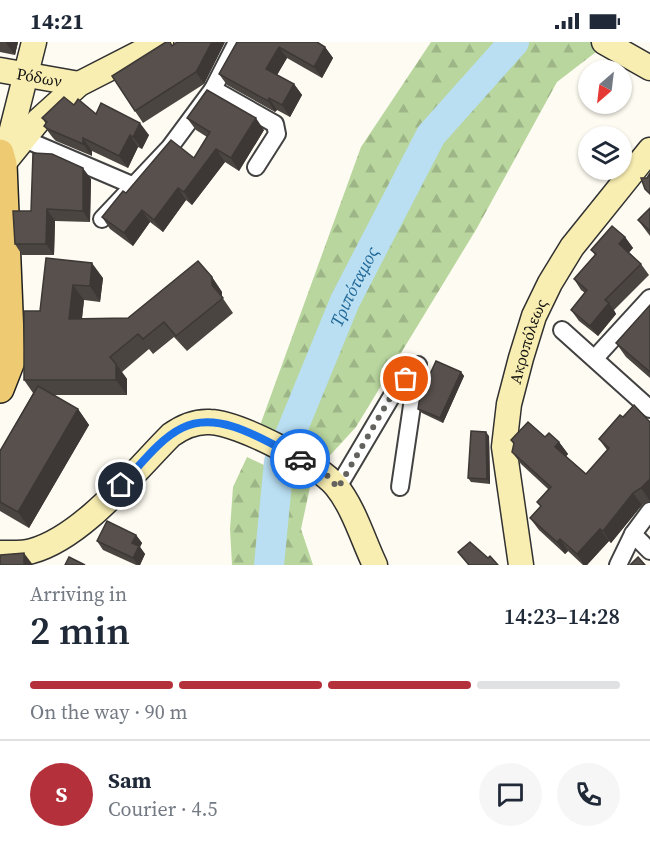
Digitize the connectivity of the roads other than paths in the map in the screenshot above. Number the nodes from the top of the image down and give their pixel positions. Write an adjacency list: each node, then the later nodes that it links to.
1 (34, 42): 7 (street)
2 (161, 42): 8 (street)
3 (237, 42): 9 (street)
4 (604, 42): 5 (street)
5 (650, 68)
6 (0, 70): 7 (street, Ρόδων)
7 (26, 75): 8 (street, Ρόδων); 12 (street)
8 (79, 84): 10 (street)
9 (213, 89): 13 (street); 14 (street)
10 (22, 138): 12 (street); 14 (street)
11 (650, 150): 31 (street, Ακροπόλεως)
12 (2, 159): 16 (main road)
13 (256, 167)
14 (132, 185): 15 (street)
15 (102, 219)
16 (3, 252): 19 (main road)
17 (650, 298): 20 (street)
18 (562, 330): 20 (street)
19 (5, 344): 21 (main road)
20 (594, 358): 22 (street)
21 (0, 389)
22 (650, 409)
23 (331, 480): 24 (street); 29 (street); 30 (street)
24 (400, 487)
25 (650, 511): 26 (street)
26 (633, 534): 27 (street); 32 (street)
27 (650, 551)
28 (0, 553): 29 (street)
29 (34, 558)
30 (375, 565)
31 (521, 565)
32 (618, 565)

